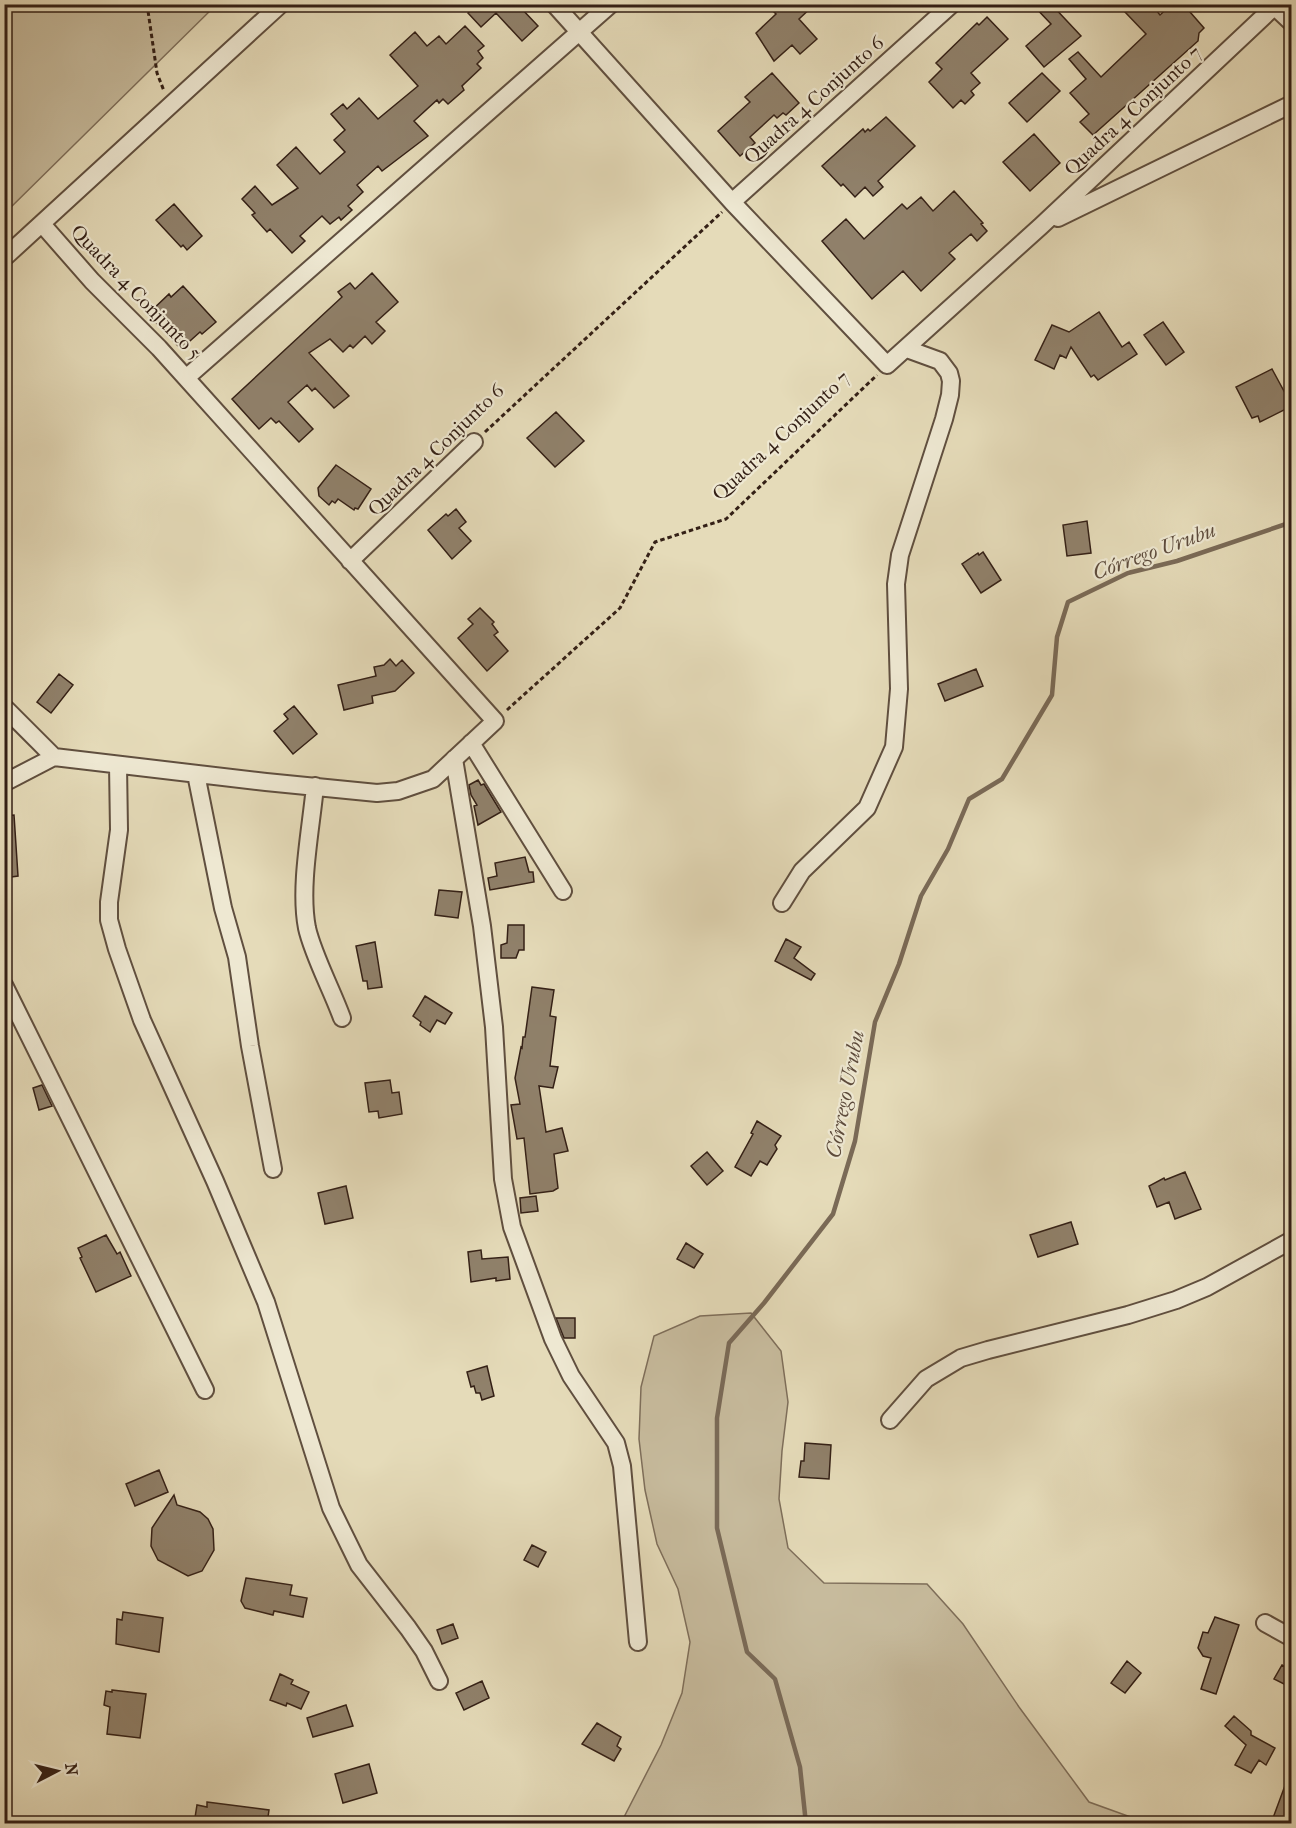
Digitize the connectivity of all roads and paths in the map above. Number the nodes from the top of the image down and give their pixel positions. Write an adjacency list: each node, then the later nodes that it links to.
1 (147, 4): 10 (path)
2 (281, 4): 10 (street, Quadra 4 Conjunto 5)
3 (554, 4): 8 (street)
4 (611, 4): 8 (street, Quadra 4 Conjunto 5)
5 (951, 4): 11 (street, Quadra 4 Conjunto 6)
6 (1275, 5): 7 (street); 13 (street, Quadra 4 Conjunto 7)
7 (1292, 24)
8 (580, 33): 11 (street); 17 (street, Quadra 4 Conjunto 5)
9 (1292, 104): 13 (street)
10 (170, 107): 12 (street, Quadra 4 Conjunto 5)
11 (732, 202): 16 (street); 18 (path, Quadra 4 Conjunto 6)
12 (42, 224): 14 (street); 17 (street, Quadra 4 Conjunto 5)
13 (1041, 226): 15 (street, Quadra 4 Conjunto 7)
14 (4, 258)
15 (907, 349): 16 (street, Quadra 4 Conjunto 7); 30 (street)
16 (887, 365): 21 (path, Quadra 4 Conjunto 7)
17 (186, 378): 19 (street)
18 (474, 442): 19 (street, Quadra 4 Conjunto 6)
19 (350, 561): 21 (street)
20 (4, 707): 23 (street)
21 (495, 721): 22 (street)
22 (471, 743): 24 (street); 29 (street)
23 (54, 757): 25 (street); 27 (street)
24 (454, 759): 28 (street); 39 (street)
25 (118, 765): 26 (street); 40 (street)
26 (196, 774): 28 (street); 33 (street)
27 (4, 783)
28 (315, 786): 32 (street)
29 (563, 891)
30 (782, 903)
31 (4, 985): 35 (street)
32 (342, 1018)
33 (273, 1169)
34 (1292, 1240): 36 (street)
35 (205, 1390)
36 (890, 1420)
37 (1265, 1623): 38 (street)
38 (1292, 1638)
39 (638, 1642)
40 (439, 1681)

